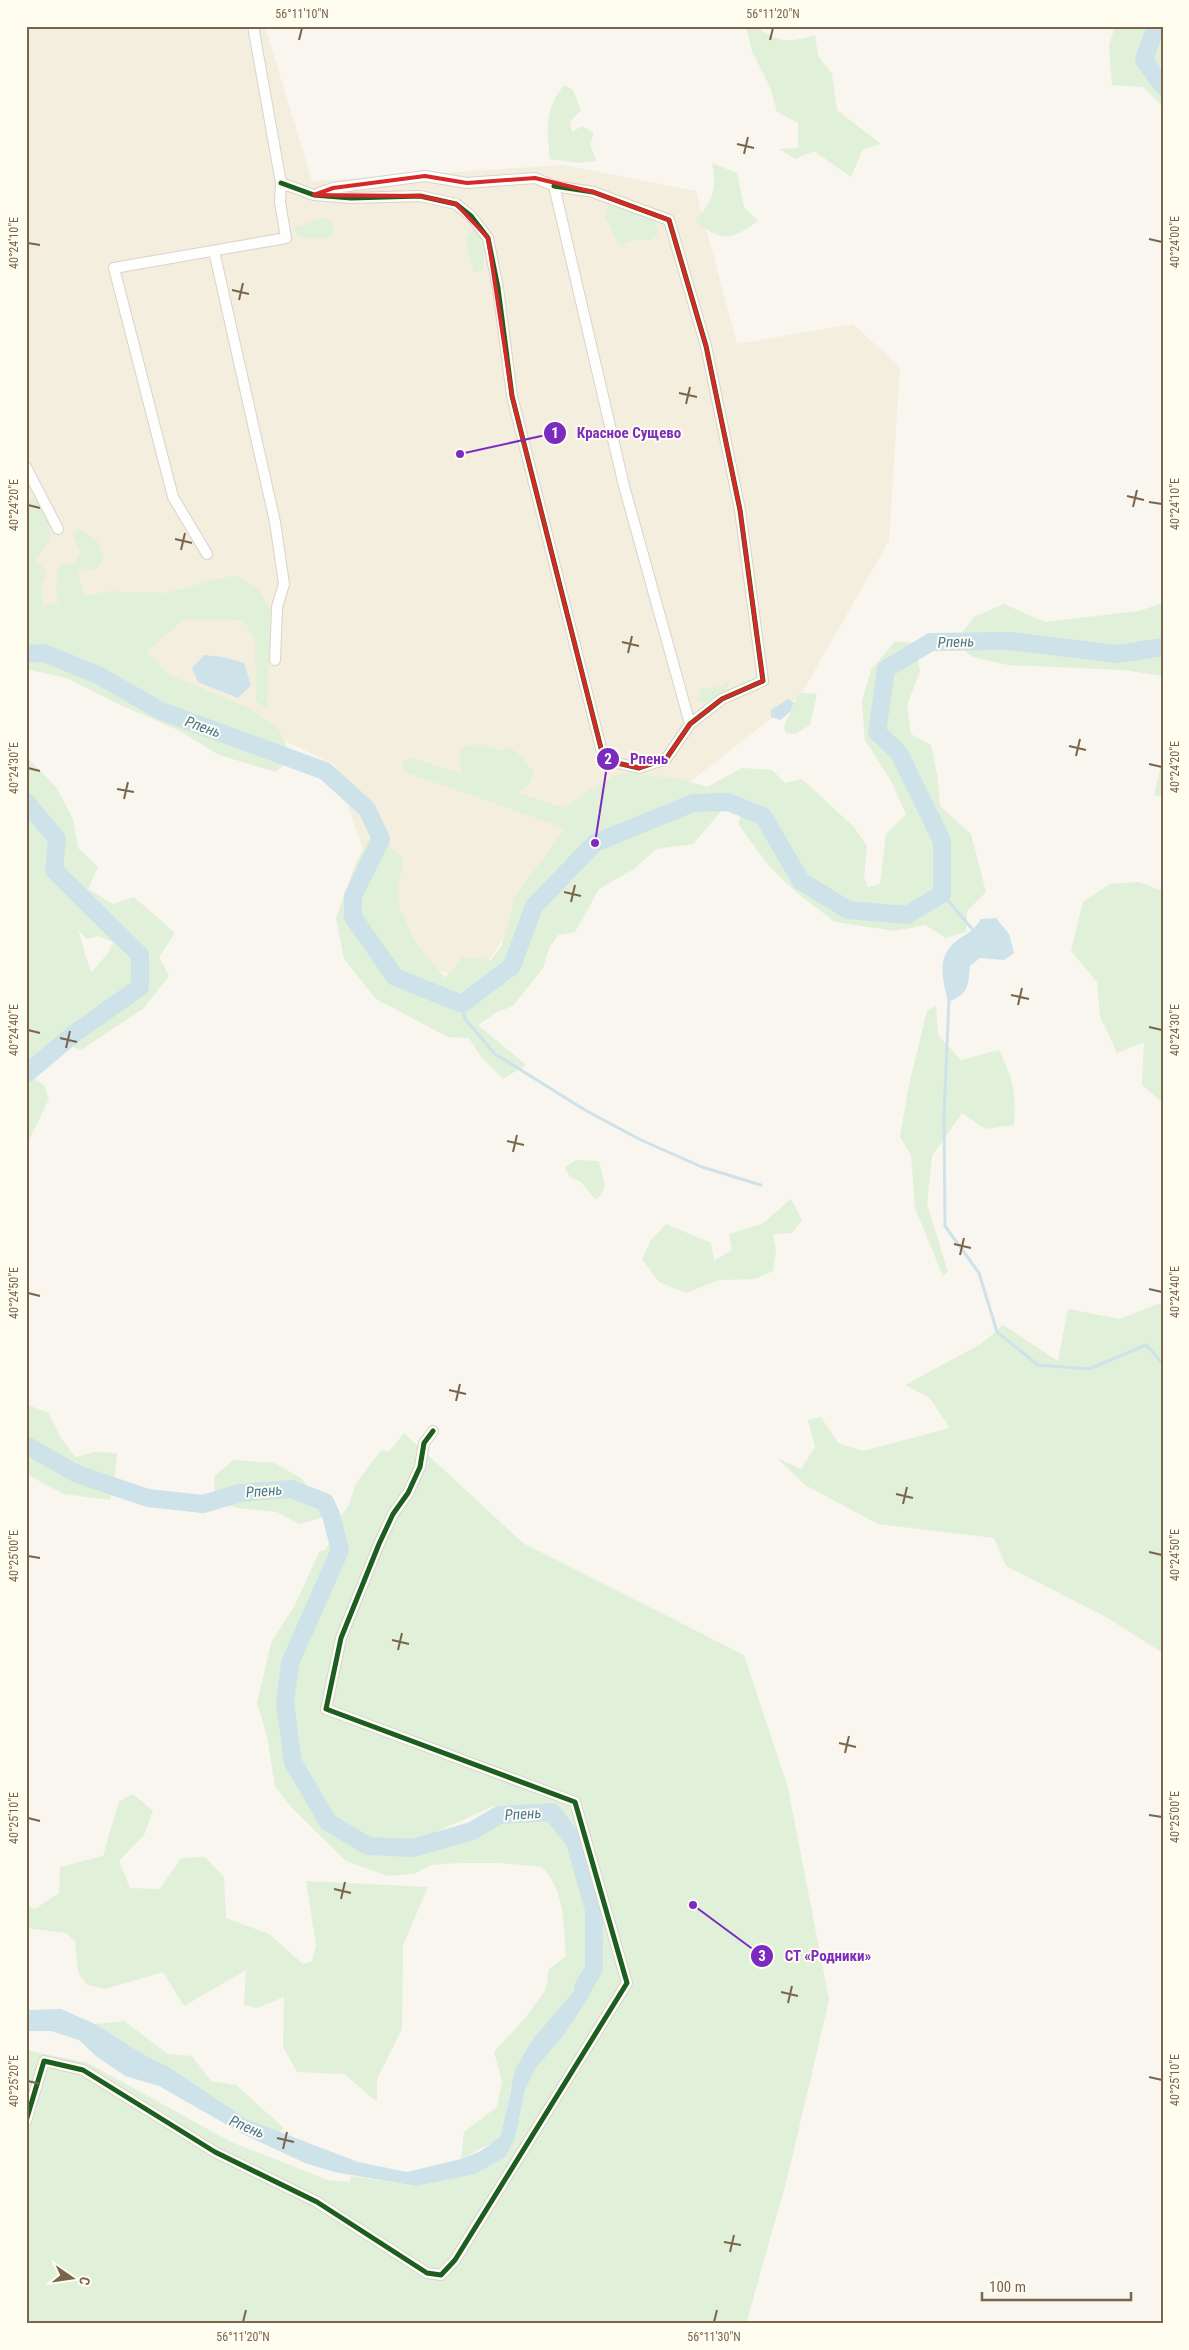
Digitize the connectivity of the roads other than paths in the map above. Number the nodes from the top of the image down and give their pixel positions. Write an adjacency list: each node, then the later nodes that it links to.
1 (253, 26): 2 (street)
2 (281, 183): 4 (street); 5 (street)
3 (554, 186): 4 (street); 10 (street); 10 (street)
4 (314, 195): 10 (street)
5 (214, 251): 8 (street); 9 (street)
6 (26, 467): 7 (street)
7 (58, 528)
8 (207, 554)
9 (275, 660)
10 (690, 724)
11 (433, 1431): 12 (street)
12 (26, 2121)

